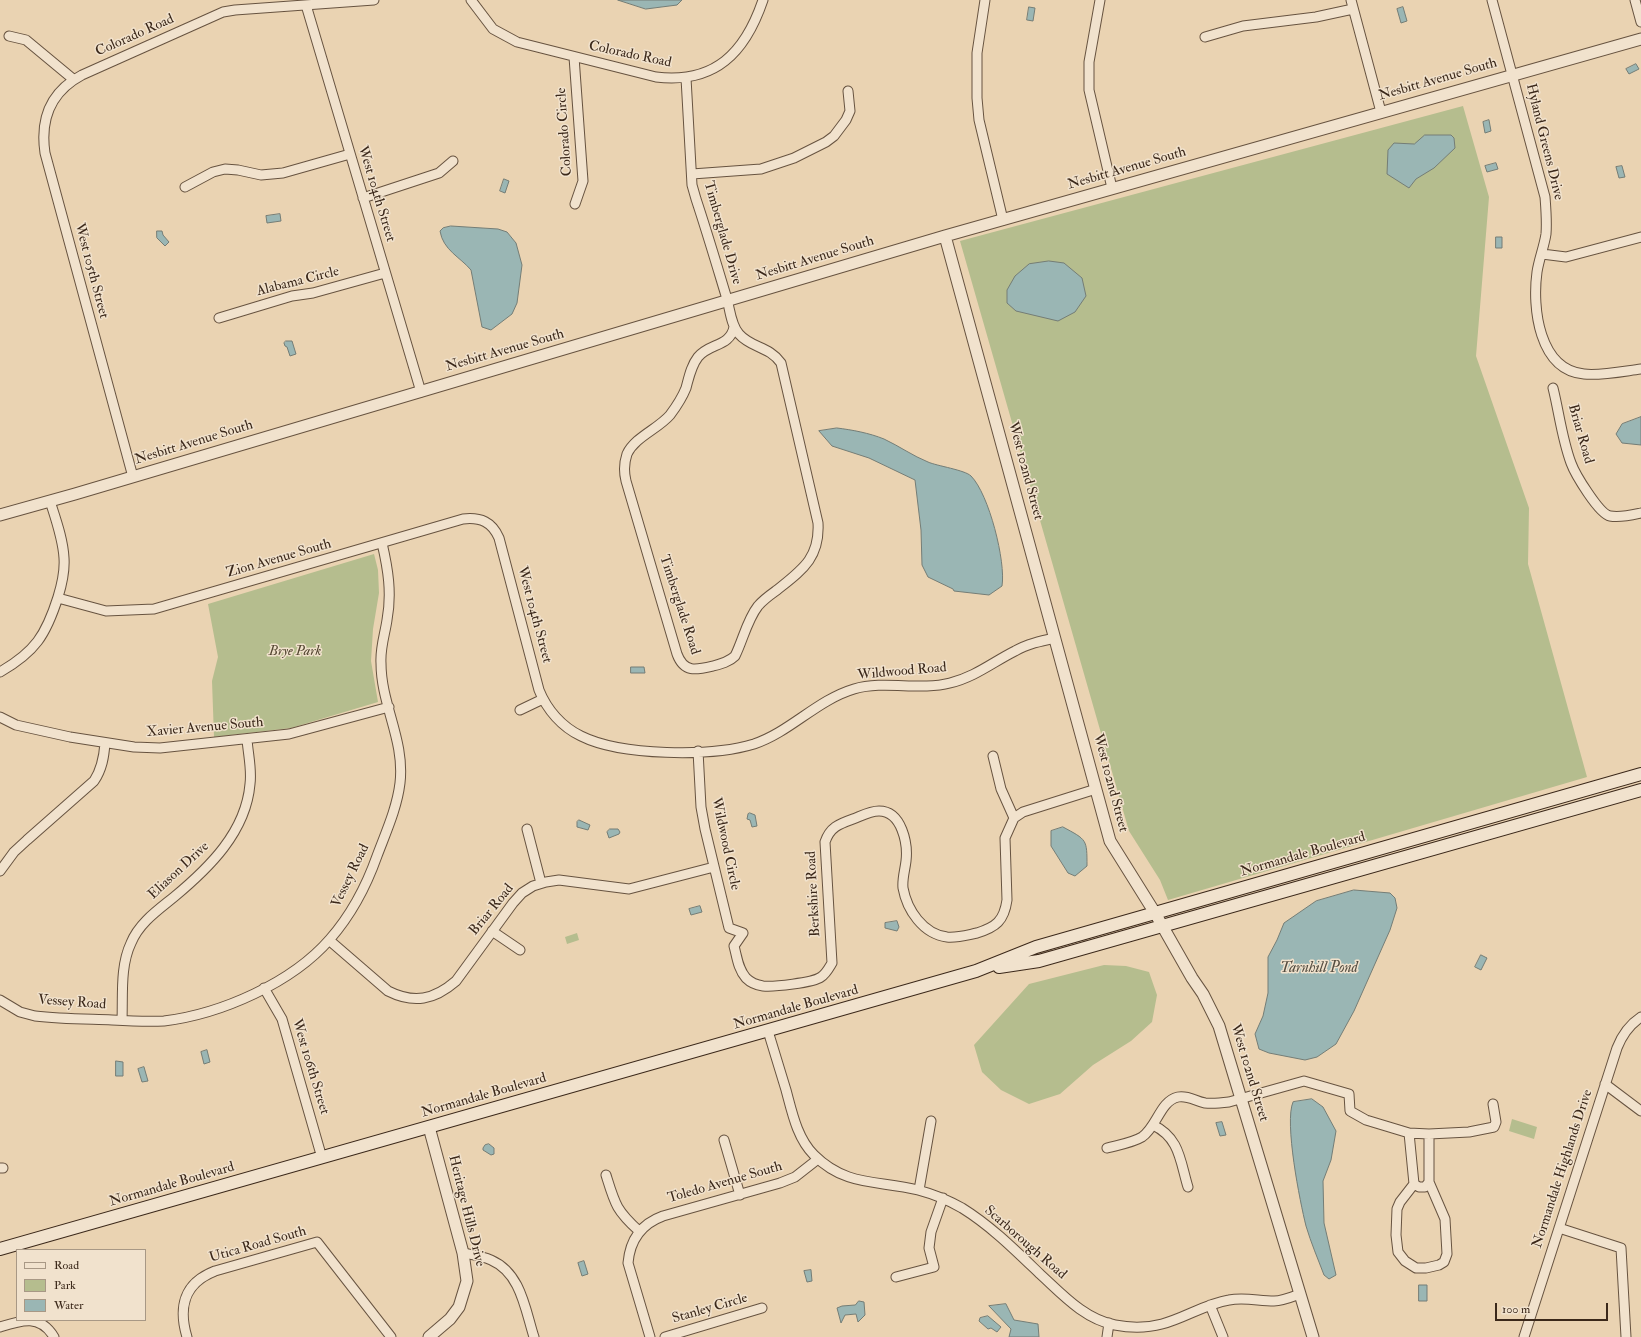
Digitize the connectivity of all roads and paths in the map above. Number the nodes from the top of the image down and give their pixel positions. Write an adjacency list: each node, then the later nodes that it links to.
1 (374, 0): 9 (street, Colorado Road)
2 (471, 0): 14 (street, Colorado Road)
3 (763, 0): 16 (street, Colorado Road)
4 (985, 0): 27 (street)
5 (1100, 0): 24 (street)
6 (1492, 0): 15 (street, Hyland Greens Drive)
7 (1635, 0): 10 (street)
8 (1352, 4): 12 (street); 19 (street)
9 (306, 5): 17 (street, Colorado Road); 20 (street, West 104th Street)
10 (1641, 22)
11 (9, 36): 17 (street)
12 (1205, 37)
13 (1641, 39): 15 (street, Nesbitt Avenue South)
14 (574, 57): 16 (street, Colorado Road); 26 (street, Colorado Circle)
15 (1512, 75): 19 (street, Nesbitt Avenue South); 30 (street, Hyland Greens Drive)
16 (686, 78): 22 (street, Timberglade Drive)
17 (73, 79): 38 (street, West 105th Street)
18 (848, 91): 22 (street)
19 (1381, 112): 24 (street, Nesbitt Avenue South)
20 (350, 154): 23 (street); 25 (street, West 104th Street)
21 (453, 161): 25 (street)
22 (692, 174): 32 (street, Timberglade Drive)
23 (185, 187)
24 (1112, 188): 27 (street, Nesbitt Avenue South)
25 (363, 198): 31 (street, West 104th Street)
26 (576, 204)
27 (1003, 220): 28 (street, Nesbitt Avenue South)
28 (945, 236): 32 (street, Nesbitt Avenue South); 45 (street, West 102nd Street)
29 (1641, 236): 30 (street)
30 (1542, 254): 35 (street, Hyland Greens Drive)
31 (385, 273): 33 (street, Alabama Circle); 37 (street, West 104th Street)
32 (729, 305): 34 (street); 37 (street, Nesbitt Avenue South)
33 (219, 318)
34 (734, 327): 34 (street, Timberglade Road)
35 (1641, 368)
36 (1553, 388): 40 (street, Briar Road)
37 (421, 392): 38 (street, Nesbitt Avenue South)
38 (132, 477): 39 (street, Nesbitt Avenue South)
39 (50, 501): 41 (street, Nesbitt Avenue South); 44 (street)
40 (1641, 513)
41 (0, 515)
42 (499, 538): 43 (street, Zion Avenue South); 47 (street, West 104th Street)
43 (382, 543): 44 (street, Zion Avenue South); 48 (street, Vessey Road)
44 (58, 598): 46 (street)
45 (1055, 638): 53 (street, Wildwood Road); 57 (street, West 102nd Street)
46 (0, 672)
47 (543, 699): 49 (street); 54 (street, West 104th Street)
48 (389, 707): 51 (street, Xavier Avenue South); 68 (street, Vessey Road)
49 (520, 710)
50 (0, 716): 52 (street, Xavier Avenue South)
51 (247, 739): 52 (street, Xavier Avenue South); 74 (street, Eliason Drive)
52 (105, 743): 62 (street)
53 (698, 751): 54 (street, Wildwood Road); 61 (street, Wildwood Circle)
54 (661, 753)
55 (993, 756): 59 (street)
56 (1641, 774): 64 (main road, Normandale Boulevard)
57 (1096, 789): 59 (street); 64 (street, West 102nd Street)
58 (1641, 790): 65 (main road, Normandale Boulevard)
59 (1014, 818): 67 (street, Berkshire Road)
60 (527, 829): 63 (street)
61 (714, 867): 63 (street, Briar Road); 67 (street, Wildwood Circle)
62 (0, 871)
63 (541, 883): 66 (street, Briar Road)
64 (1155, 913): 65 (street, West 102nd Street); 70 (main road, Normandale Boulevard)
65 (1162, 926): 70 (main road, Normandale Boulevard); 77 (street, West 102nd Street)
66 (492, 931): 68 (street, Briar Road); 69 (street)
67 (743, 933)
68 (329, 940): 71 (street, Vessey Road)
69 (520, 950)
70 (976, 971): 75 (main road, Normandale Boulevard)
71 (264, 988): 74 (street, Vessey Road); 87 (street, West 106th Street)
72 (0, 1000): 74 (street, Vessey Road)
73 (1641, 1017): 76 (street, Normandale Highlands Drive)
74 (122, 1020)
75 (768, 1031): 82 (main road, Normandale Boulevard); 88 (street, Scarborough Road)
76 (1605, 1084): 79 (street); 96 (street, Normandale Highlands Drive)
77 (1241, 1099): 81 (street); 83 (street); 101 (street, West 102nd Street)
78 (1493, 1104): 84 (street)
79 (1641, 1111)
80 (931, 1121): 93 (street)
81 (1153, 1125): 86 (street); 92 (street)
82 (428, 1127): 87 (main road, Normandale Boulevard); 99 (street, Heritage Hills Drive)
83 (1409, 1133): 84 (street); 91 (street)
84 (1429, 1134): 90 (street)
85 (724, 1140): 94 (street)
86 (1107, 1148)
87 (322, 1158): 98 (main road, Normandale Boulevard)
88 (818, 1159): 93 (street, Scarborough Road); 94 (street, Toledo Avenue South)
89 (606, 1175): 97 (street)
90 (1429, 1182): 91 (street); 91 (street)
91 (1414, 1184)
92 (1188, 1187)
93 (919, 1190): 95 (street, Scarborough Road)
94 (740, 1194): 97 (street, Toledo Avenue South)
95 (943, 1198): 100 (street); 104 (street, Scarborough Road)
96 (1559, 1228): 116 (street, Normandale Highlands Drive); 117 (street)
97 (639, 1231): 111 (street)
98 (0, 1249)
99 (463, 1253): 109 (street, Heritage Hills Drive); 110 (street)
100 (896, 1277)
101 (1300, 1294): 102 (street, Scarborough Road); 115 (street, West 102nd Street)
102 (1210, 1305): 104 (street, Scarborough Road); 114 (street)
103 (762, 1308): 112 (street, Stanley Circle)
104 (1109, 1323): 113 (street)
105 (0, 1327): 106 (street)
106 (54, 1337)
107 (187, 1337): 108 (street, Utica Road South)
108 (391, 1337)
109 (429, 1337)
110 (534, 1337)
111 (650, 1337)
112 (665, 1337)
113 (1107, 1337)
114 (1223, 1337)
115 (1313, 1337)
116 (1524, 1337)
117 (1626, 1337)

